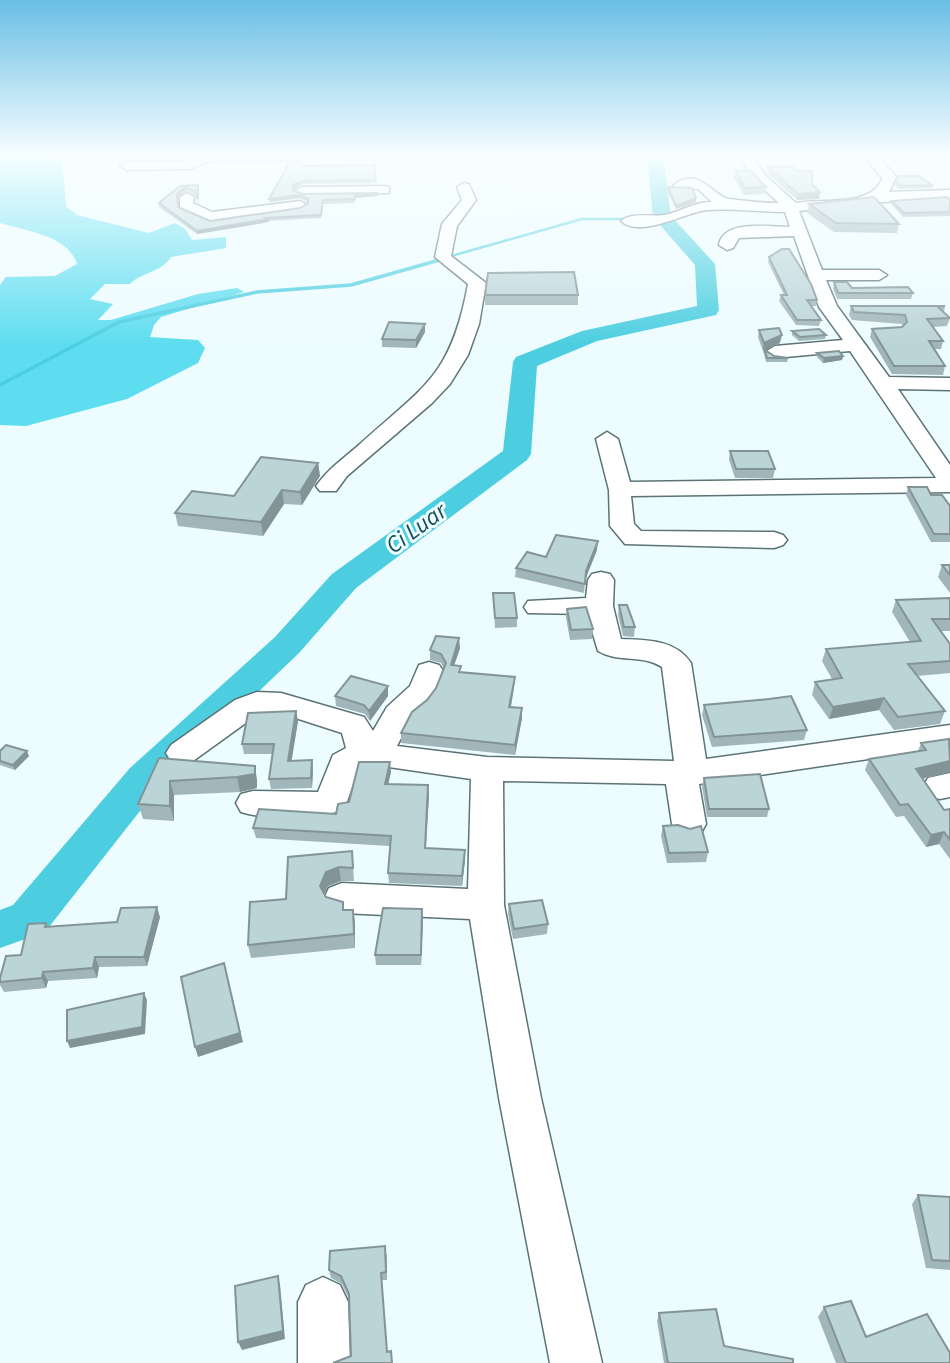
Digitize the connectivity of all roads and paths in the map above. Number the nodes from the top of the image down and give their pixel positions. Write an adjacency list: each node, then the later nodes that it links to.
1 (302, 218): 6 (street)
2 (458, 218): 20 (street)
3 (671, 218): 5 (street)
4 (788, 218): 7 (street)
5 (629, 221)
6 (284, 223)
7 (800, 231): 8 (street); 9 (street)
8 (725, 238)
9 (814, 275): 10 (street); 11 (street)
10 (879, 275)
11 (828, 307): 12 (street); 14 (street)
12 (855, 307)
13 (869, 329): 14 (street)
14 (851, 337): 15 (street); 16 (street)
15 (775, 352)
16 (883, 383): 17 (street); 19 (street)
17 (950, 384)
18 (607, 439): 21 (street)
19 (950, 484): 21 (street)
20 (328, 486)
21 (621, 491): 22 (street)
22 (774, 540)
23 (538, 607): 29 (street)
24 (429, 672): 27 (street)
25 (950, 736): 29 (street)
26 (182, 753): 27 (street)
27 (371, 753): 28 (street); 30 (street)
28 (487, 769): 29 (street); 33 (street)
29 (687, 773): 31 (street)
30 (253, 803)
31 (689, 824)
32 (342, 898): 33 (street)
33 (486, 905): 36 (street)
34 (324, 1302): 35 (street)
35 (324, 1363)
36 (576, 1363)

